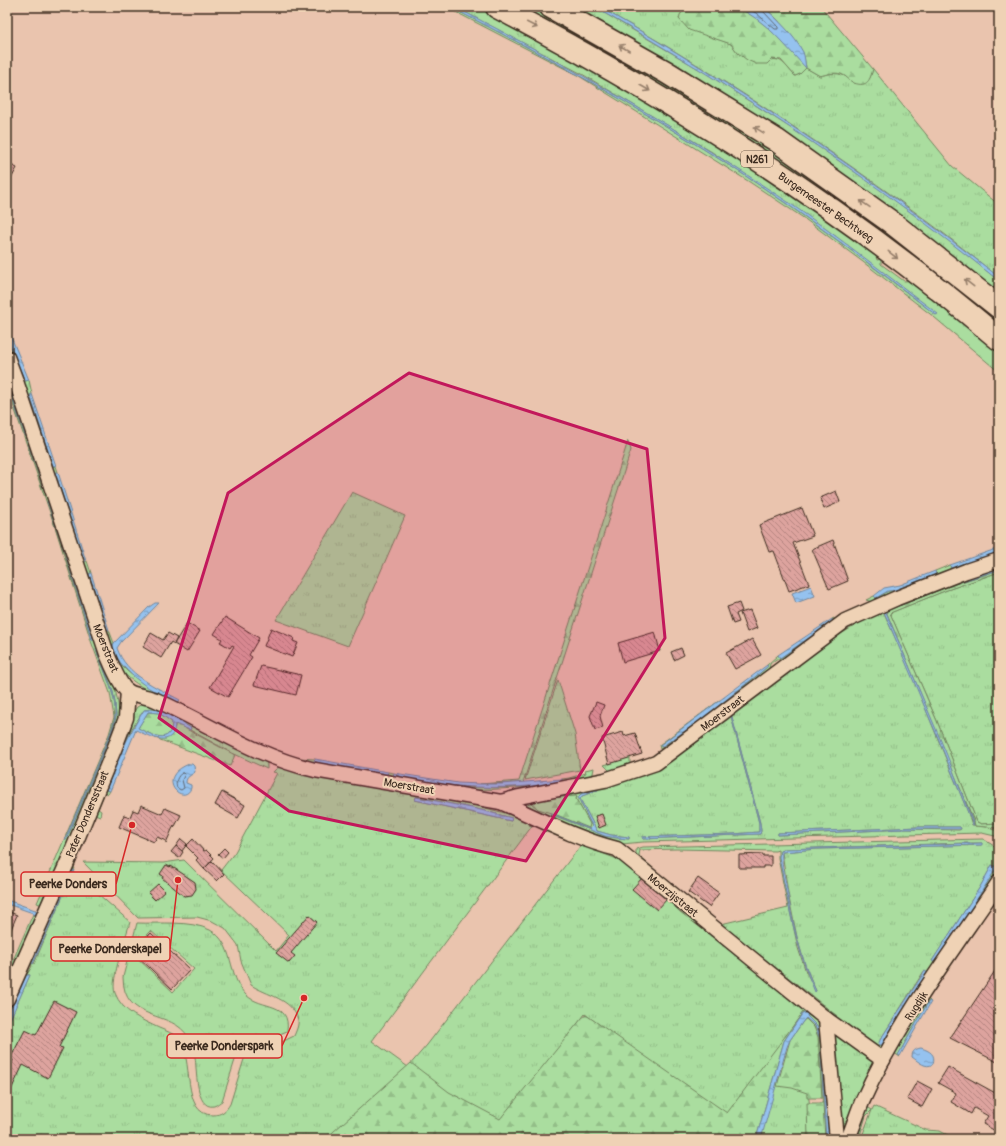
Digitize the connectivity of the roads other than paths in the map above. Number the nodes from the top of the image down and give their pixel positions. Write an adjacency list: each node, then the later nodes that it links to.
1 (497, 7): 4 (main road, Burgemeester Bechtweg / N261, one-way to 4)
2 (551, 7): 3 (main road, N261, one-way to 2)
3 (999, 307)
4 (999, 339)
5 (7, 357): 7 (street, Moerstraat)
6 (999, 560): 8 (street, Moerstraat)
7 (128, 691): 8 (street, Moerstraat); 10 (street, Pater Dondersstraat)
8 (501, 802): 11 (street, Moerzijstraat)
9 (999, 882): 12 (street, Rugdijk)
10 (7, 999)
11 (826, 1018): 12 (street, Moerzijstraat); 13 (street)
12 (883, 1060): 14 (street, Rugdijk)
13 (837, 1139)
14 (848, 1139)

